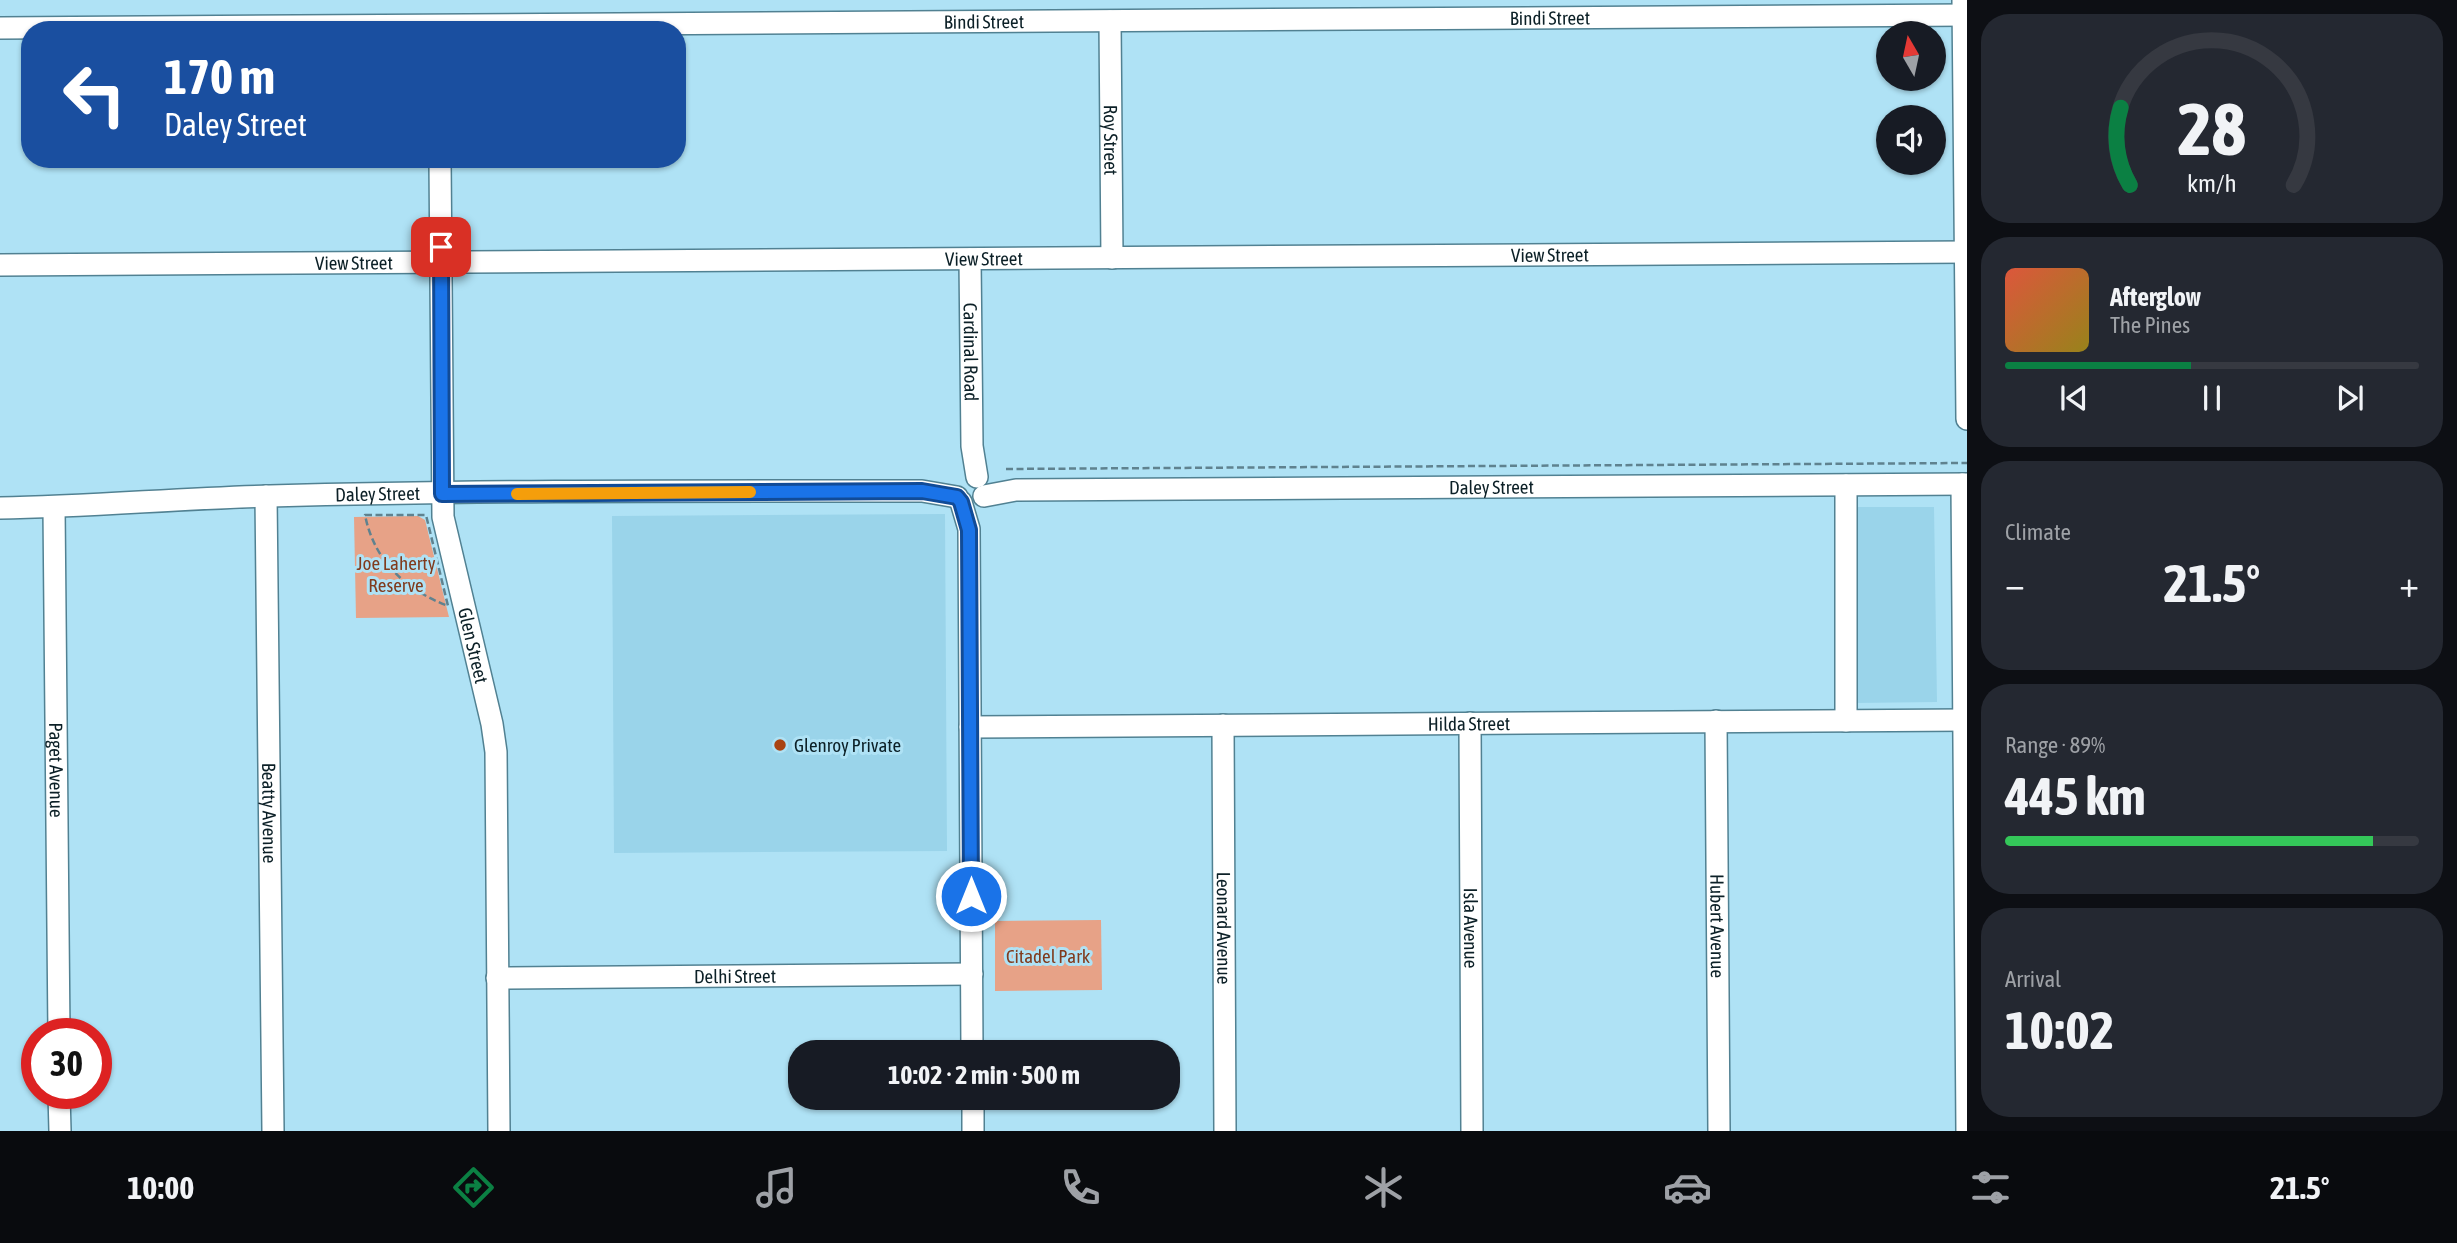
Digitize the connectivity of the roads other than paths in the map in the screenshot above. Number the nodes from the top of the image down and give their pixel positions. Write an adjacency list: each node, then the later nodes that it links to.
1 (1965, 10): 2 (street, Bindi Street); 7 (street)
2 (1110, 21): 3 (street, Bindi Street); 8 (street, Roy Street)
3 (686, 25)
4 (0, 28): 5 (street, Bindi Street)
5 (21, 28)
6 (440, 168): 10 (street, Glen Street)
7 (1966, 252): 8 (street, View Street); 12 (street)
8 (1112, 258): 9 (street, View Street)
9 (970, 259): 10 (street, View Street); 15 (street, Cardinal Road)
10 (441, 263): 11 (street, View Street); 16 (street, Glen Street)
11 (0, 265)
12 (1967, 419)
13 (1965, 477): 14 (street, Daley Street); 20 (street)
14 (1846, 485): 15 (street, Daley Street); 22 (street)
15 (970, 490): 16 (street, Daley Street); 25 (street, Cardinal Road)
16 (442, 494): 17 (street, Daley Street); 27 (street, Glen Street)
17 (267, 496): 19 (street, Daley Street); 33 (street, Beatty Avenue)
18 (0, 508): 19 (street, Daley Street)
19 (54, 508): 28 (street, Paget Avenue)
20 (1965, 720): 22 (street, Hilda Street); 39 (street)
21 (1716, 721): 22 (street, Hilda Street); 23 (street, Hilda Street); 38 (street, Hubert Avenue)
22 (1846, 721)
23 (1470, 723): 24 (street, Hilda Street); 37 (street, Isla Avenue)
24 (1223, 726): 25 (street, Hilda Street); 36 (street, Leonard Avenue)
25 (970, 727): 26 (street, Cardinal Road)
26 (972, 974): 27 (street, Delhi Street); 29 (street, Cardinal Road)
27 (497, 978): 34 (street, Glen Street)
28 (59, 1018)
29 (972, 1040)
30 (59, 1109): 32 (street)
31 (973, 1110): 35 (street)
32 (60, 1131)
33 (273, 1131)
34 (499, 1131)
35 (973, 1131)
36 (1225, 1131)
37 (1472, 1131)
38 (1719, 1131)
39 (1966, 1131)

